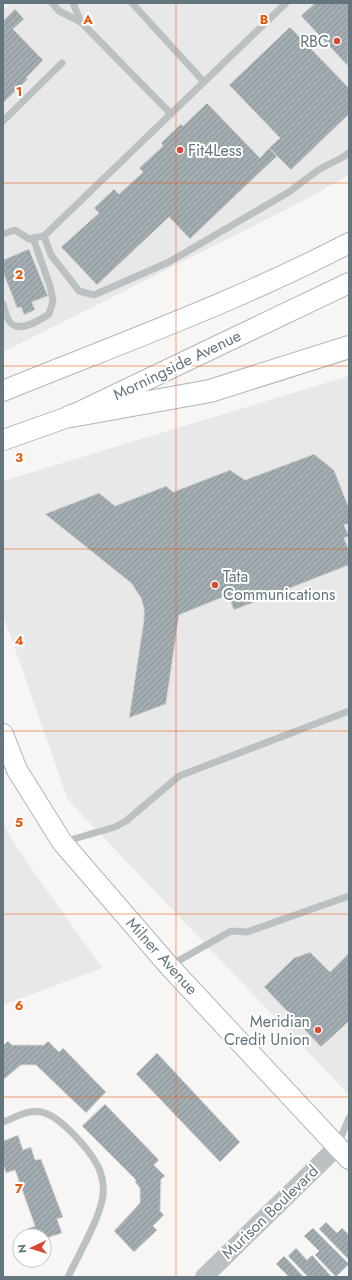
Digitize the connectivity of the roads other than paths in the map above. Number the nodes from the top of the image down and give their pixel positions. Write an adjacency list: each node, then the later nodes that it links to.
1 (52, 3): 5 (lane)
2 (73, 3): 5 (lane)
3 (132, 3): 7 (lane)
4 (286, 3): 7 (lane)
5 (81, 22): 8 (lane)
6 (62, 63): 9 (lane)
7 (204, 82): 8 (lane)
8 (171, 114): 12 (lane)
9 (3, 121)
10 (349, 153): 12 (lane)
11 (3, 234): 13 (lane)
12 (44, 236): 13 (lane)
13 (33, 238): 16 (lane)
14 (349, 243): 18 (main road)
15 (349, 283): 19 (main road, Morningside Avenue)
16 (3, 304)
17 (349, 347): 19 (highway)
18 (3, 391)
19 (71, 416): 20 (main road, Morningside Avenue)
20 (3, 440)
21 (349, 711): 23 (lane)
22 (3, 734): 23 (main road, Milner Avenue)
23 (62, 842): 25 (main road, Milner Avenue)
24 (349, 896): 25 (lane)
25 (169, 966): 28 (main road, Milner Avenue)
26 (349, 1118): 28 (lane)
27 (3, 1122): 29 (lane)
28 (345, 1149): 30 (street, Murison Boulevard)
29 (68, 1277)
30 (204, 1277)

